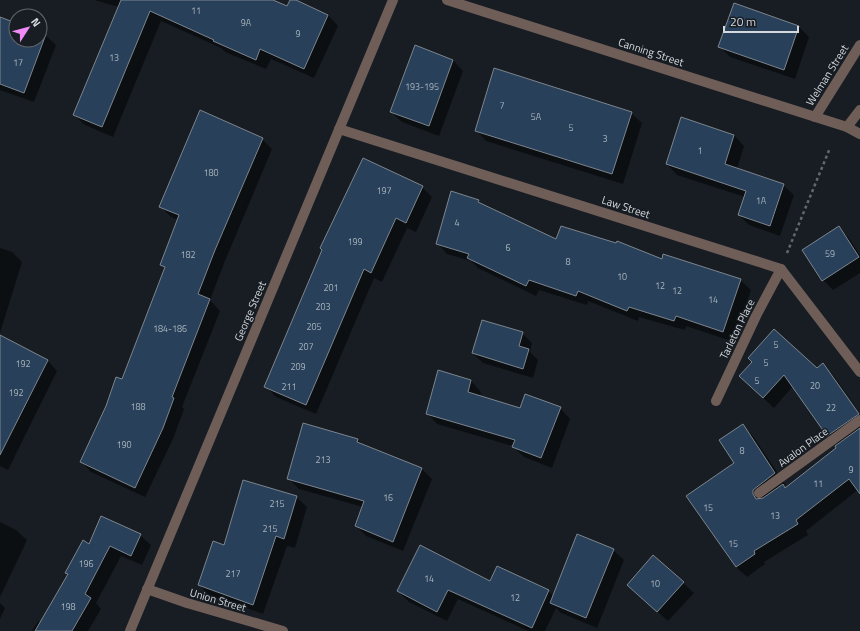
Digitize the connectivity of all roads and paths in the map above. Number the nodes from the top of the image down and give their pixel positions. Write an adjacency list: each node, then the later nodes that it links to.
1 (393, 0): 7 (street, George Street)
2 (447, 0): 5 (street, Canning Street)
3 (860, 45): 5 (street, Welman Street)
4 (860, 110): 6 (street)
5 (815, 117): 6 (street, Canning Street)
6 (847, 127): 8 (street, Canning Street)
7 (340, 129): 10 (street, Law Street); 15 (street, George Street)
8 (860, 134)
9 (830, 148): 10 (path)
10 (781, 268): 11 (street); 12 (street, Tarleton Place)
11 (860, 372)
12 (716, 401)
13 (860, 420): 14 (street, Avalon Place)
14 (759, 493)
15 (147, 589): 16 (street, George Street); 17 (street, Union Street)
16 (130, 631)
17 (283, 631)

